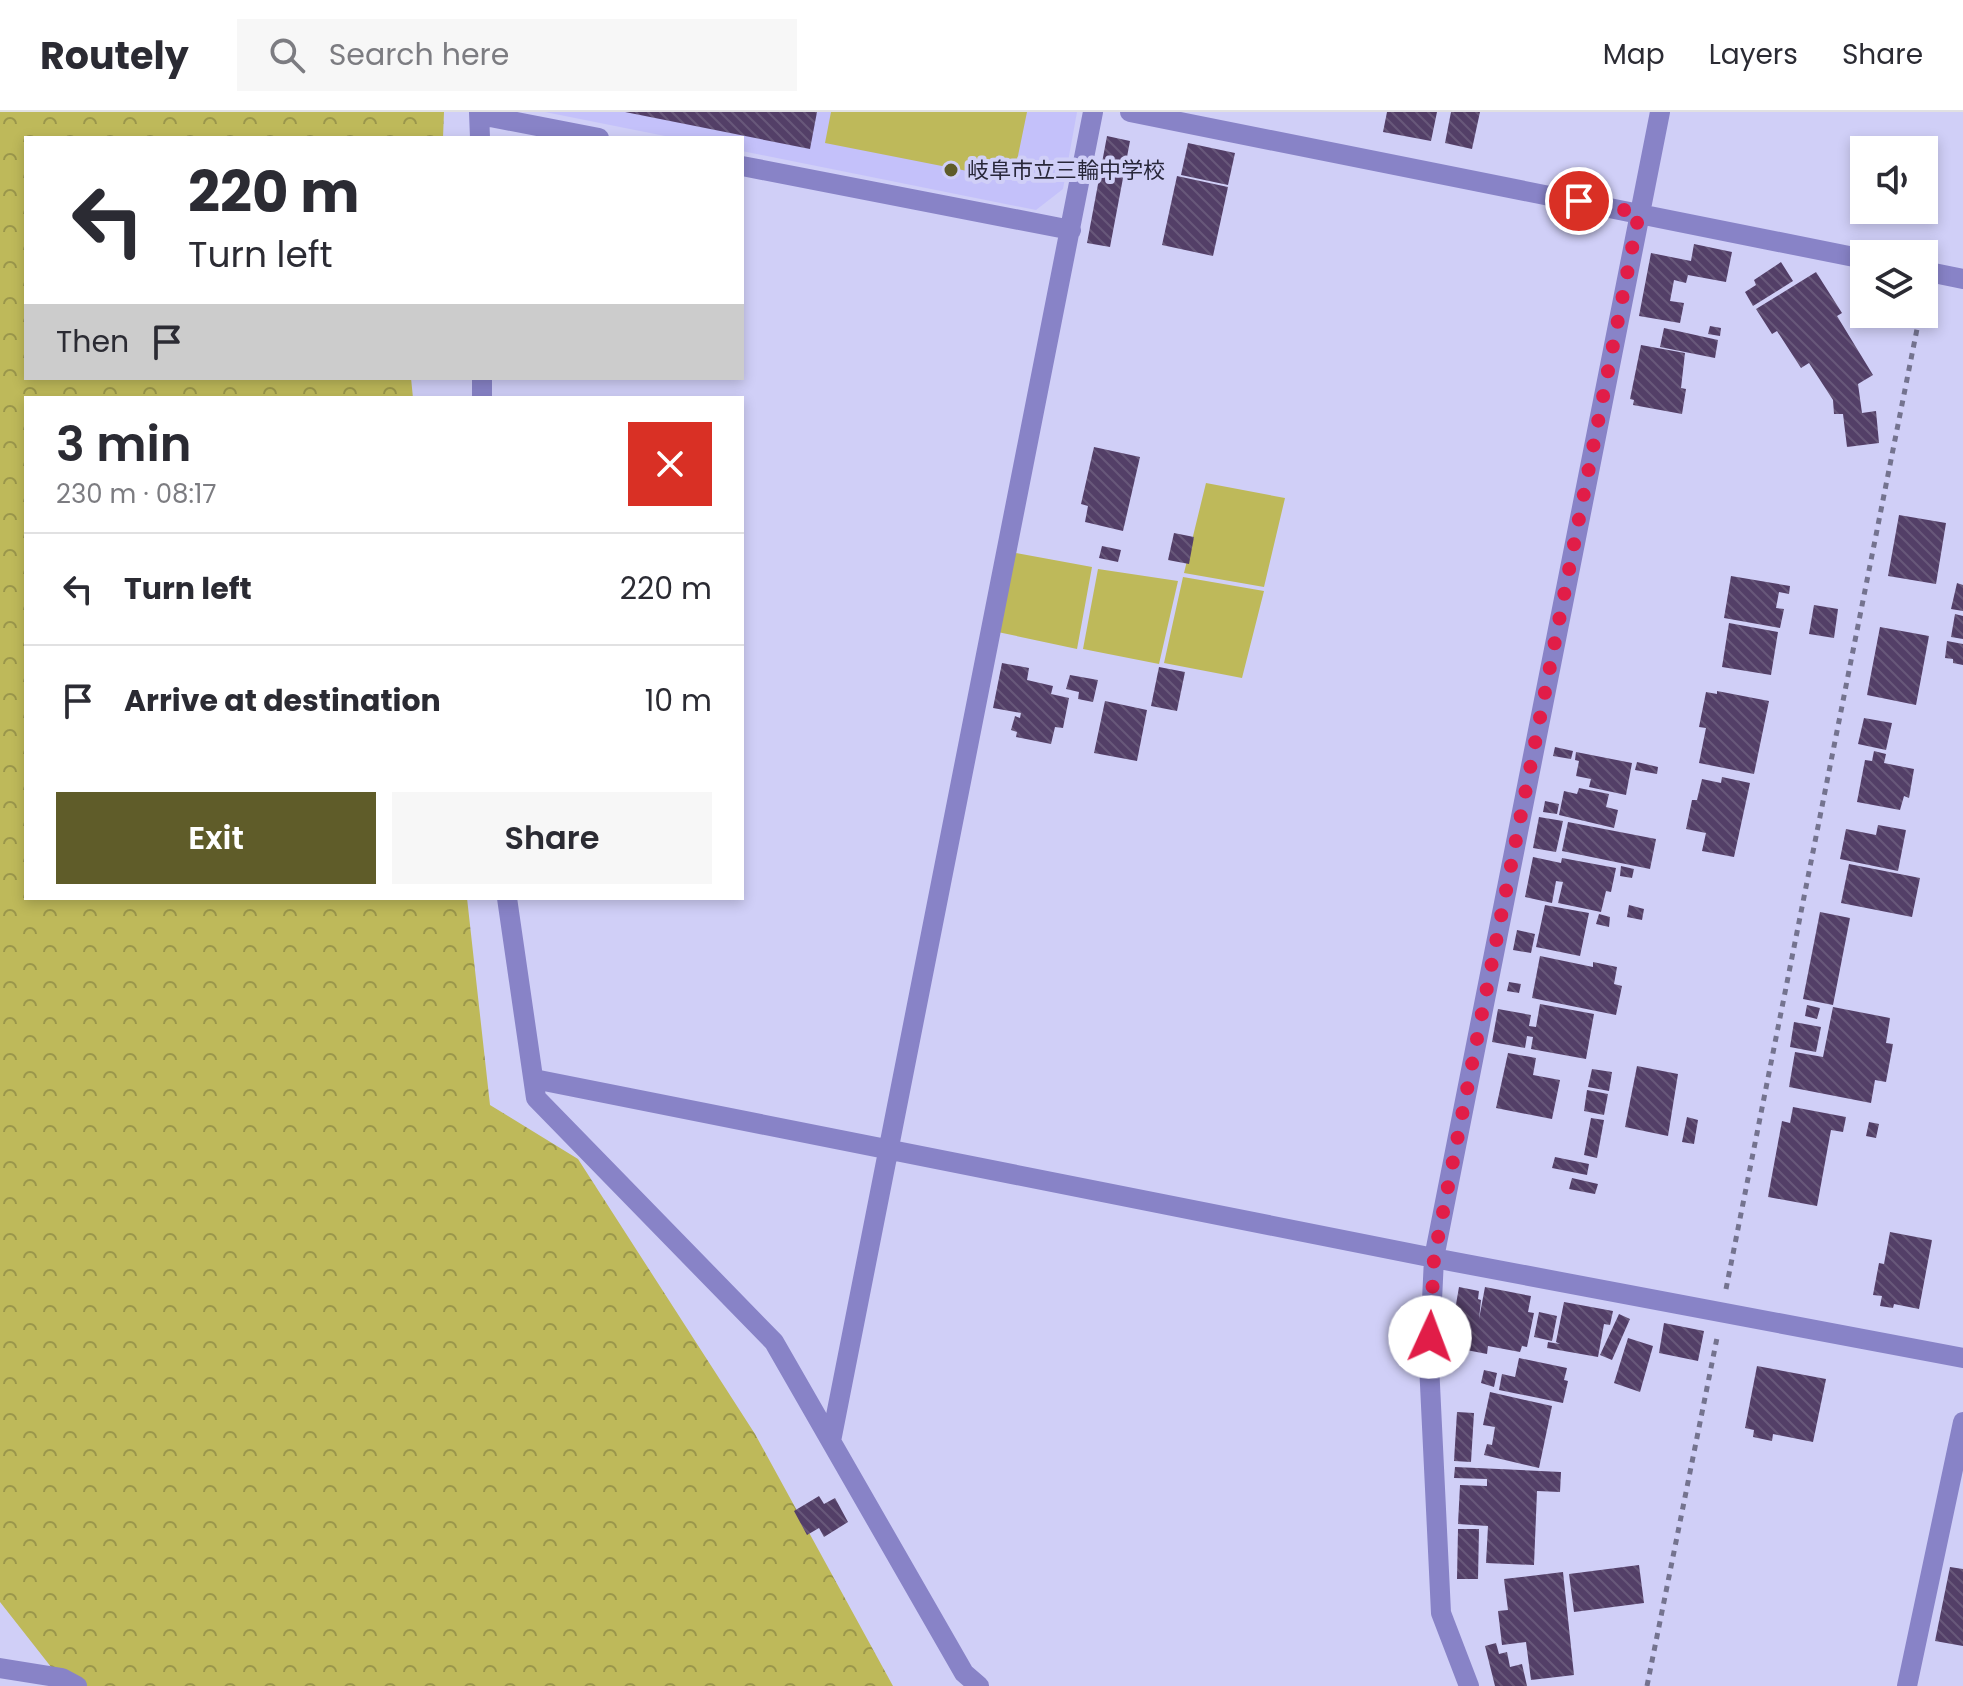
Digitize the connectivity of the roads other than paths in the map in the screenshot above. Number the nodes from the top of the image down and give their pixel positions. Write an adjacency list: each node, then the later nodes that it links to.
1 (1093, 112): 9 (street)
2 (1130, 112): 8 (street)
3 (1660, 112): 8 (street)
4 (480, 113): 5 (street); 6 (street)
5 (480, 136)
6 (589, 136)
7 (744, 166): 9 (street)
8 (1639, 213): 10 (street); 16 (street)
9 (1071, 230): 15 (street)
10 (1850, 256)
11 (1938, 274): 12 (street)
12 (1963, 279)
13 (507, 900): 14 (street)
14 (534, 1079): 15 (street); 19 (street)
15 (890, 1150): 16 (street); 19 (street)
16 (1434, 1258): 17 (street); 23 (street)
17 (1963, 1358)
18 (1963, 1422): 24 (street)
19 (831, 1441): 22 (street)
20 (0, 1668): 21 (street)
21 (77, 1686)
22 (979, 1686)
23 (1469, 1686)
24 (1907, 1686)

